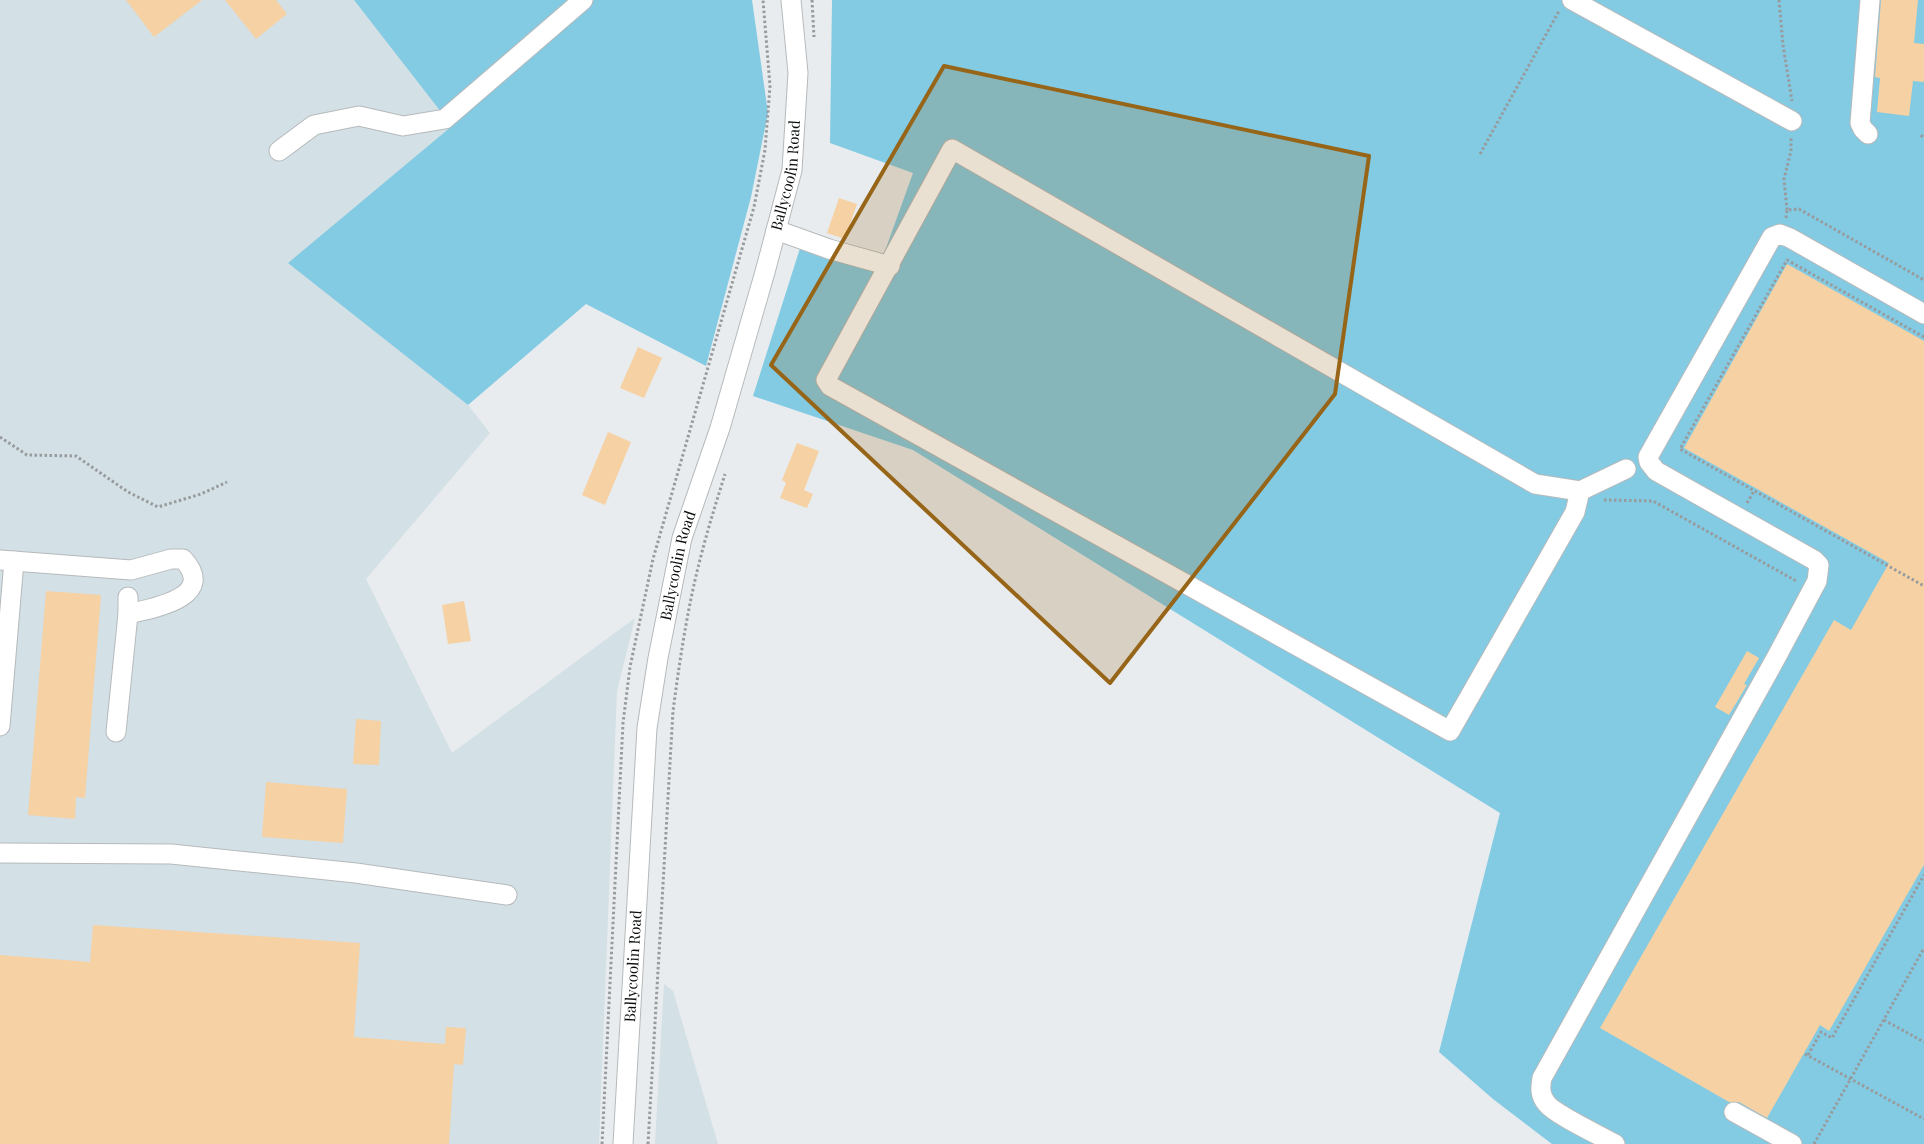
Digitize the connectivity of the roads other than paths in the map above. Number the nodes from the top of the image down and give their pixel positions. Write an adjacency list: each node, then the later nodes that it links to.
1 (583, 0): 7 (street)
2 (790, 0): 8 (street, Ballycoolin Road)
3 (1870, 0): 6 (street)
4 (1566, 4): 5 (street)
5 (1792, 121)
6 (1868, 134)
7 (279, 151)
8 (776, 230): 9 (street); 20 (street, Ballycoolin Road)
9 (890, 266): 12 (street); 12 (street)
10 (1924, 314): 21 (street)
11 (1626, 469): 12 (street)
12 (1580, 491)
13 (7, 560): 14 (street); 16 (street)
14 (2, 684): 15 (street)
15 (0, 726)
16 (116, 732)
17 (0, 853): 18 (street)
18 (507, 895)
19 (1734, 1112): 22 (street)
20 (623, 1144)
21 (1615, 1144)
22 (1792, 1144)

